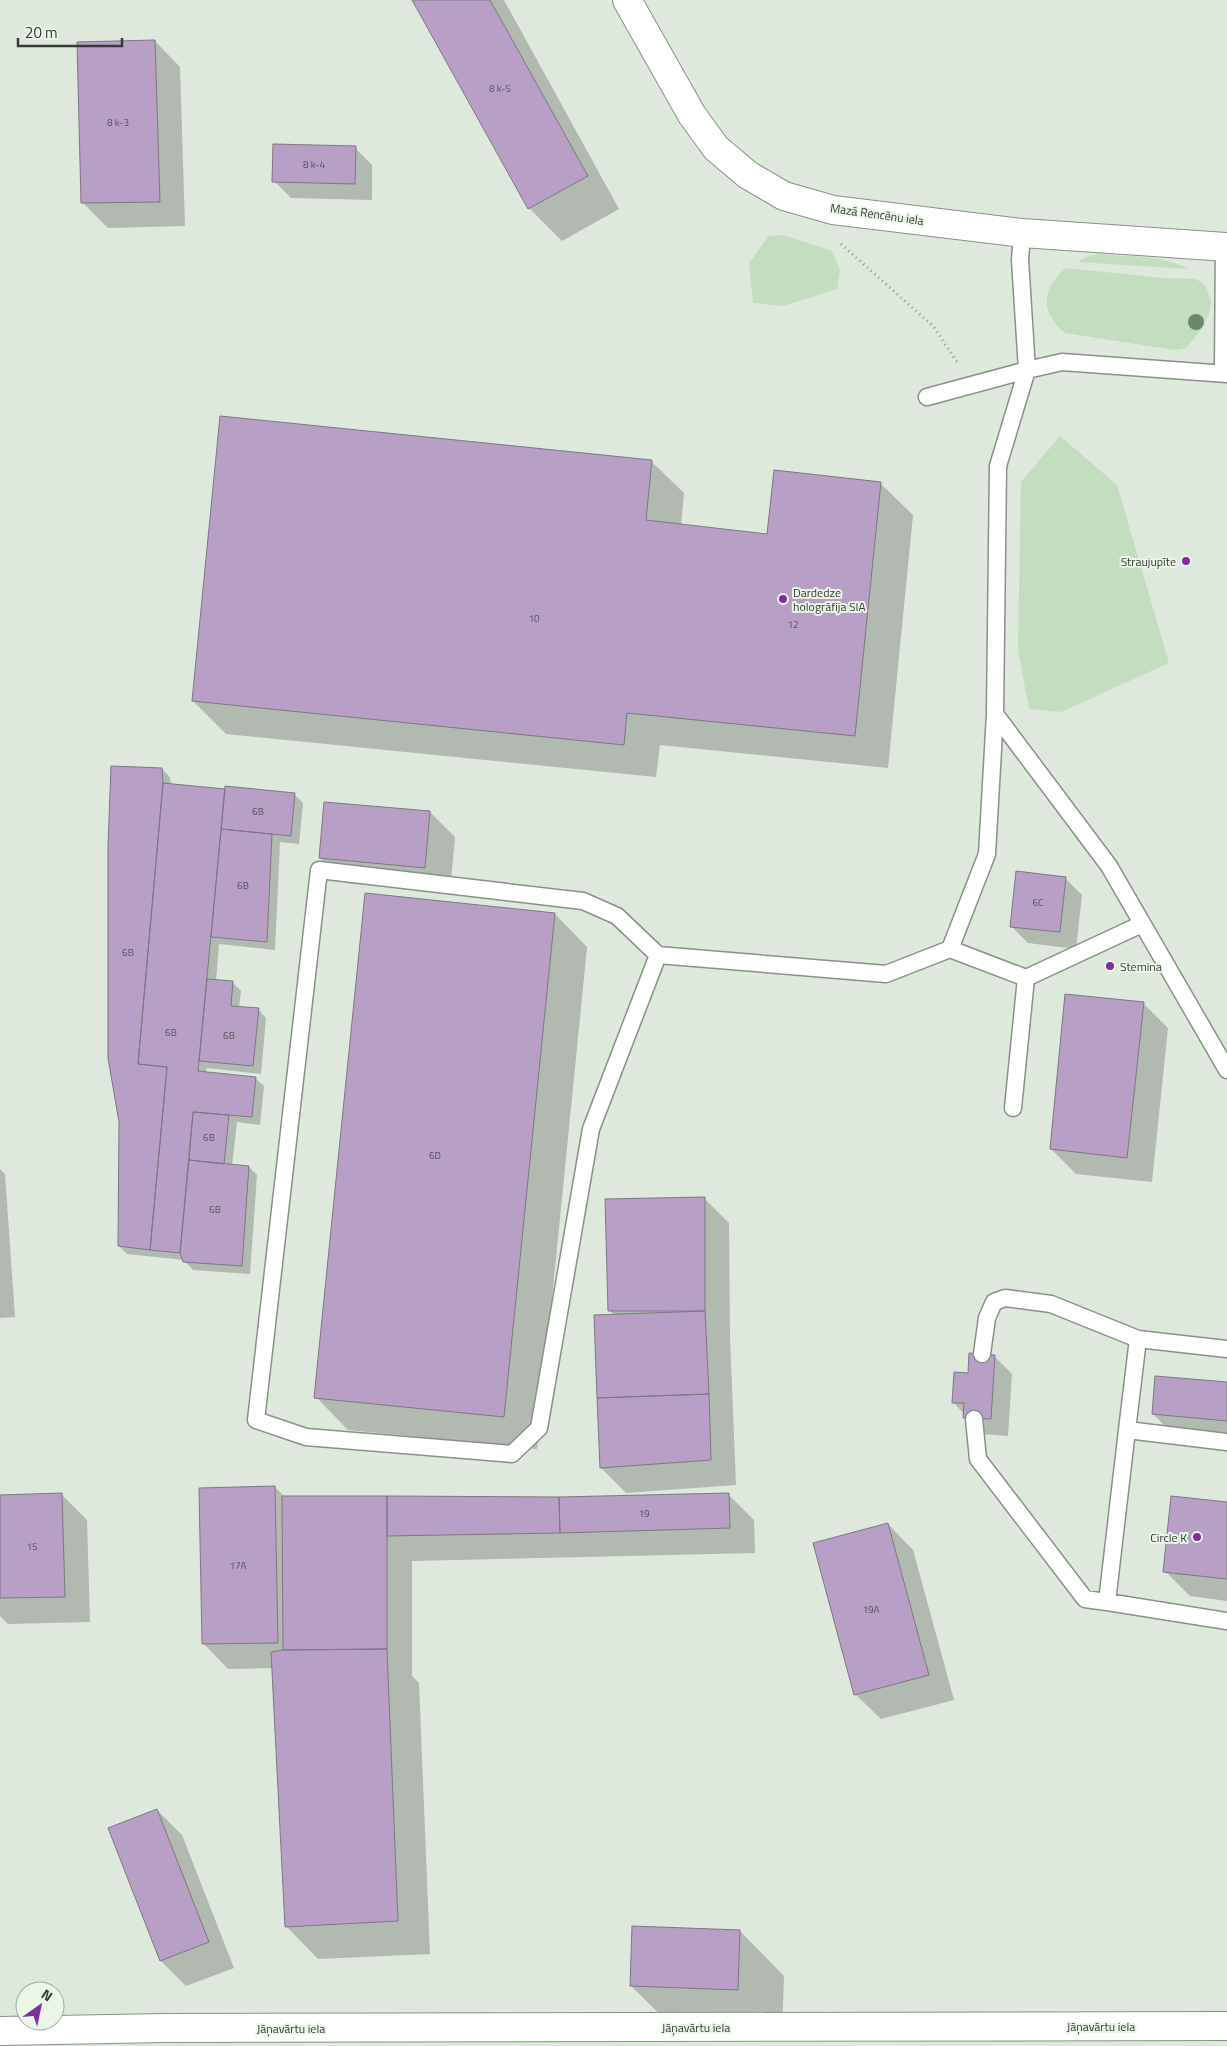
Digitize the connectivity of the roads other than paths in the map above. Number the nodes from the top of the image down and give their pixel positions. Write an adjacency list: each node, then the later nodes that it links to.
1 (628, 0): 2 (street, Mazā Rencēnu iela)
2 (1022, 233): 3 (street, Mazā Rencēnu iela); 4 (lane)
3 (1226, 247): 5 (lane)
4 (1027, 370): 5 (lane); 6 (lane); 7 (lane)
5 (1225, 373)
6 (927, 397)
7 (995, 714): 8 (lane); 9 (lane)
8 (1142, 924): 11 (lane); 12 (lane)
9 (950, 949): 10 (lane); 11 (lane)
10 (658, 955): 10 (lane)
11 (1026, 978): 13 (lane)
12 (1227, 1070)
13 (1013, 1108)
14 (1138, 1339): 15 (lane); 16 (lane); 18 (lane)
15 (1227, 1349)
16 (982, 1354)
17 (974, 1419): 20 (lane)
18 (1127, 1430): 19 (lane); 20 (lane)
19 (1227, 1442)
20 (1106, 1602): 21 (lane)
21 (1227, 1621)
22 (1227, 2026): 23 (street, Jāņavārtu iela)
23 (0, 2031)

